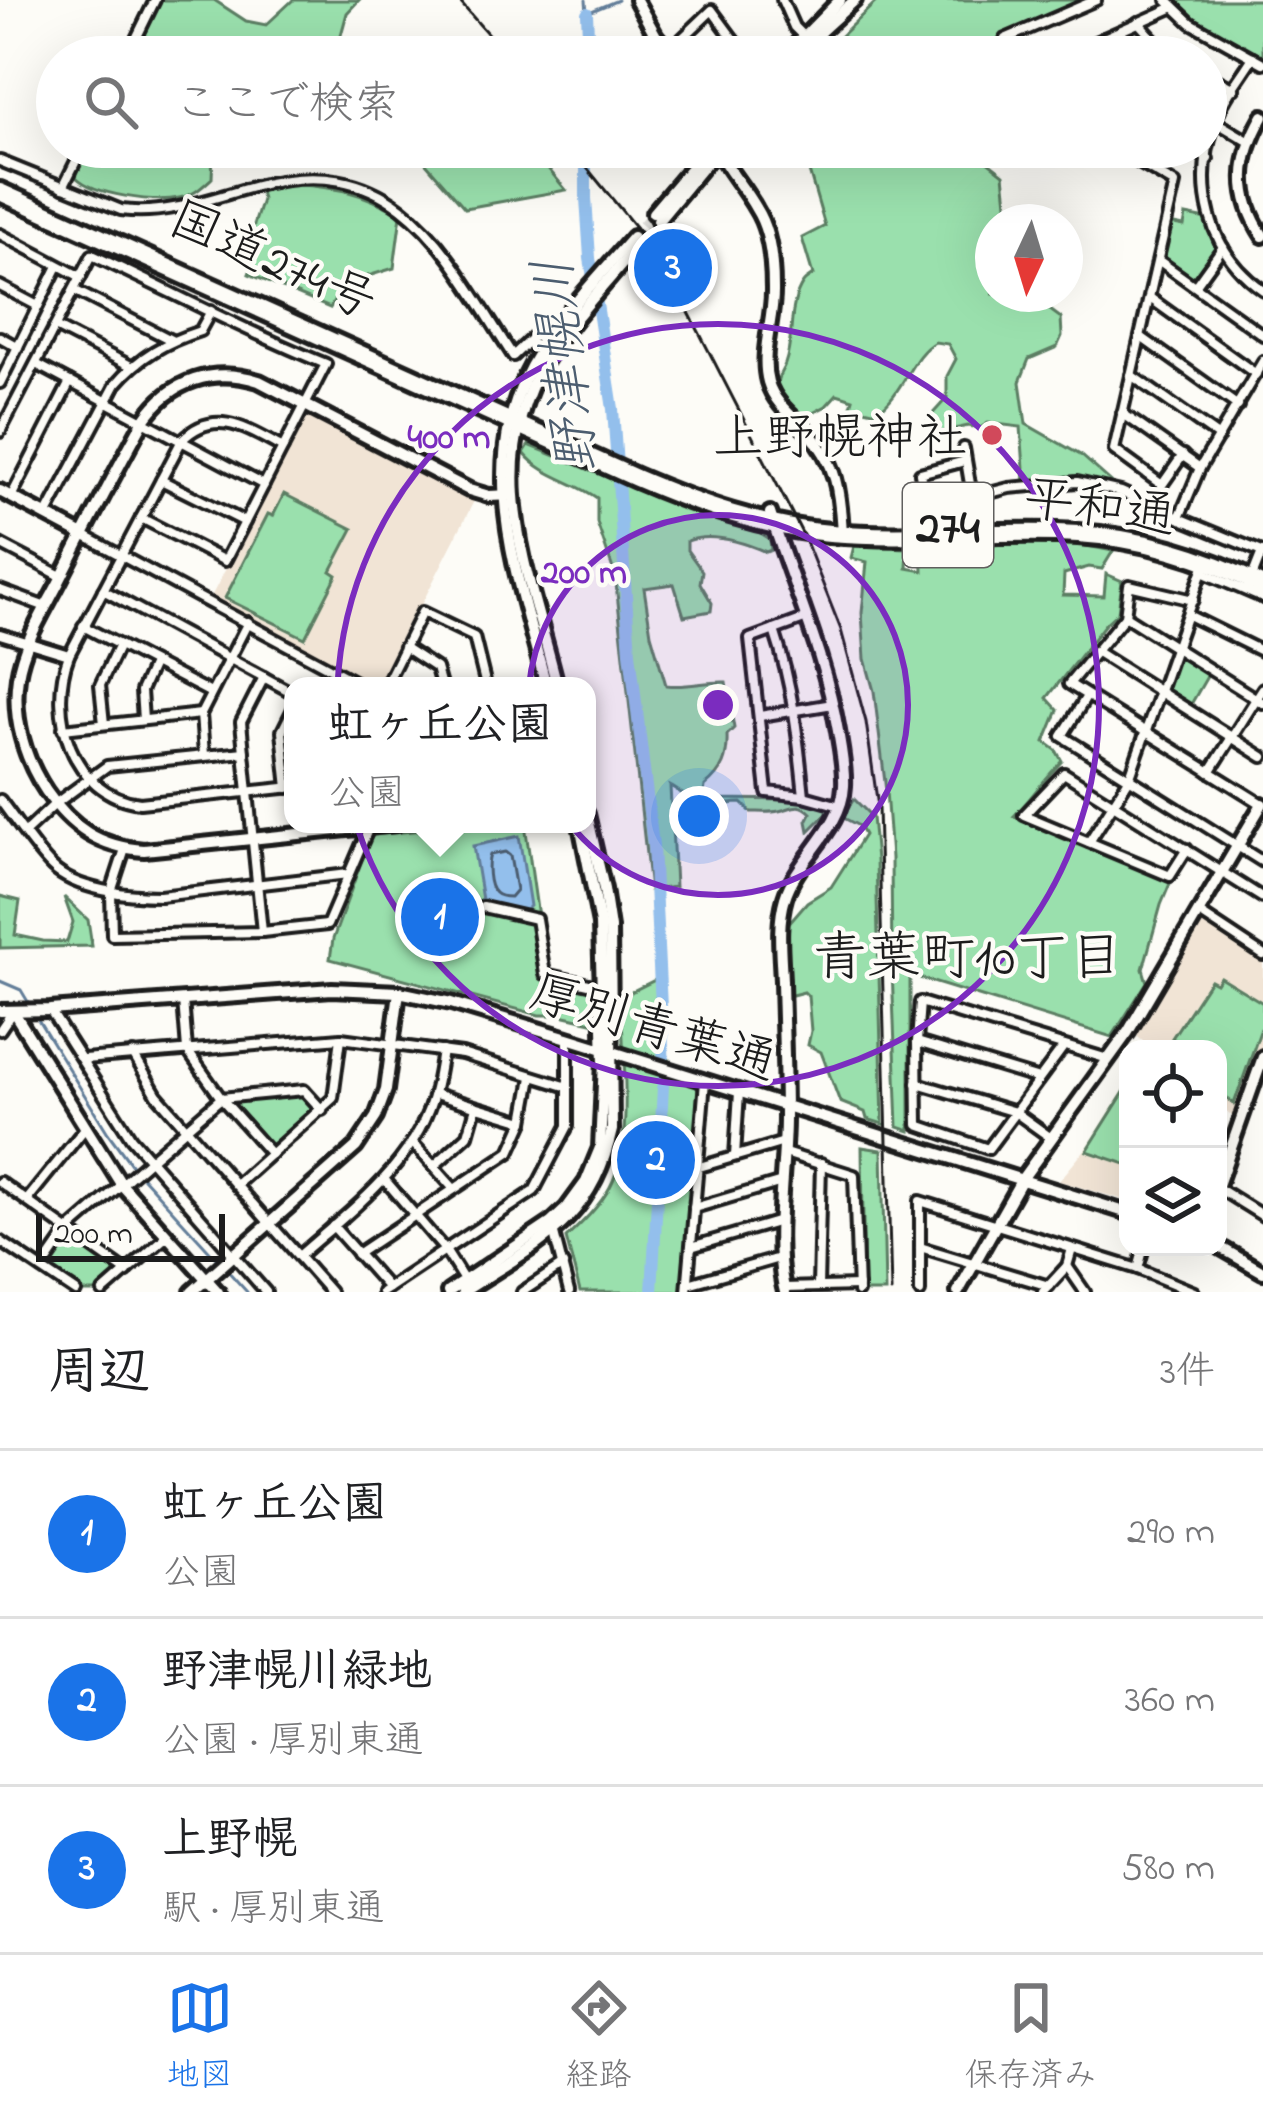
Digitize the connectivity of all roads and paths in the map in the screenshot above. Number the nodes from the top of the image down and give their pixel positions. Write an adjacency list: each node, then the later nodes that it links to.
1 (154, 0): 9 (street)
2 (636, 0): 10 (street)
3 (782, 0): 13 (street)
4 (840, 0): 13 (street)
5 (855, 0): 14 (street)
6 (1096, 0): 15 (street)
7 (1170, 4): 8 (street); 18 (street)
8 (1138, 22): 16 (street); 17 (street)
9 (137, 36)
10 (656, 36)
11 (688, 36): 12 (street)
12 (731, 36)
13 (803, 36)
14 (816, 36)
15 (1012, 36)
16 (1108, 36)
17 (1150, 36)
18 (1215, 36)
19 (1227, 43): 20 (street)
20 (1253, 57): 21 (street); 23 (street)
21 (1263, 63)
22 (1227, 85): 23 (street)
23 (1234, 89): 24 (street)
24 (1227, 98)
25 (1263, 116): 27 (street)
26 (1227, 129): 27 (street)
27 (1250, 142): 39 (street)
28 (0, 161): 35 (street)
29 (72, 168): 35 (street)
30 (698, 168): 37 (street)
31 (729, 168): 91 (street)
32 (1149, 168): 42 (street)
33 (1206, 168): 41 (street)
34 (0, 181): 71 (highway, 国道274号 / 274)
35 (63, 187): 58 (street)
36 (0, 192): 71 (highway, 国道274号 / 274)
37 (656, 217)
38 (0, 234): 43 (street)
39 (1263, 236)
40 (635, 241): 51 (street)
41 (1223, 247): 46 (street); 48 (street)
42 (1158, 260): 46 (street); 49 (street)
43 (58, 266): 44 (street); 50 (street)
44 (81, 277): 47 (street); 52 (street)
45 (0, 286): 50 (street)
46 (1195, 286): 54 (street)
47 (74, 290): 53 (street); 57 (street)
48 (1263, 290)
49 (1149, 298): 56 (street); 63 (street)
50 (38, 306): 59 (street)
51 (579, 308): 58 (street); 71 (street)
52 (211, 311): 57 (street); 68 (street)
53 (55, 327): 61 (street); 62 (street)
54 (1263, 335)
55 (0, 337): 59 (street)
56 (1140, 337): 64 (street); 69 (street)
57 (172, 340): 62 (street)
58 (546, 342): 71 (street)
59 (18, 347): 66 (street)
60 (1263, 362): 63 (street)
61 (36, 364): 65 (street); 73 (street)
62 (131, 366): 67 (street)
63 (1256, 374): 69 (street)
64 (1131, 375): 70 (street); 74 (street)
65 (70, 382): 67 (street); 83 (street)
66 (0, 383)
67 (106, 401): 72 (street); 86 (street)
68 (305, 405): 72 (street); 76 (street); 84 (street)
69 (1238, 406): 74 (street)
70 (1122, 413): 78 (street); 78 (street)
71 (517, 418): 84 (street); 89 (highway, 平和通 / 274)
72 (144, 420): 75 (street); 92 (street)
73 (0, 432)
74 (1219, 437): 80 (street)
75 (182, 440): 76 (street); 81 (street); 82 (street)
76 (283, 448): 82 (street)
77 (964, 448): 79 (street)
78 (1183, 455): 80 (street)
79 (965, 461): 85 (street); 85 (street)
80 (1200, 468): 88 (street)
81 (161, 479): 87 (street); 90 (street)
82 (264, 485): 90 (street)
83 (5, 494): 86 (street)
84 (507, 495): 98 (street)
85 (972, 496): 88 (street)
86 (46, 515): 92 (street)
87 (141, 518): 90 (street); 94 (street)
88 (1179, 518): 97 (street)
89 (771, 519): 91 (highway, 平和通 / 274); 106 (street)
90 (245, 522)
91 (842, 529): 95 (highway, 平和通 / 274); 97 (highway, 平和通 / 274)
92 (83, 535): 94 (street); 96 (street)
93 (0, 544): 96 (street)
94 (122, 555): 100 (street); 107 (street)
95 (1204, 567): 97 (highway, 平和通 / 274); 102 (street)
96 (62, 577): 103 (street)
97 (1257, 578): 101 (street)
98 (525, 583): 125 (street); 126 (street)
99 (0, 590): 103 (street)
100 (103, 590): 108 (street); 118 (street)
101 (1263, 598)
102 (1193, 600): 104 (street); 105 (street)
103 (46, 607): 111 (street)
104 (1187, 615): 114 (street); 116 (street)
105 (1124, 616): 114 (street); 115 (street)
106 (808, 618): 109 (street); 133 (street)
107 (248, 622): 118 (street); 121 (street)
108 (83, 626): 112 (street); 117 (street)
109 (774, 630): 134 (street); 136 (street)
110 (0, 634): 111 (street)
111 (28, 642): 117 (street); 153 (street)
112 (118, 645): 119 (street); 138 (street)
113 (404, 647): 122 (street); 123 (street); 124 (street)
114 (1176, 648): 129 (street); 132 (street)
115 (1097, 652): 129 (street); 131 (street)
116 (1263, 652)
117 (69, 655): 139 (street)
118 (230, 658): 120 (street); 130 (street)
119 (153, 664): 130 (street); 137 (street)
120 (264, 677): 127 (street); 142 (street)
121 (342, 677)
122 (389, 677)
123 (438, 677)
124 (484, 677)
125 (544, 677)
126 (554, 677)
127 (284, 688)
128 (1263, 688): 132 (street)
129 (1160, 692): 140 (street); 141 (street)
130 (211, 693): 135 (street)
131 (1088, 696): 140 (street); 147 (street)
132 (1260, 700): 141 (street)
133 (833, 704): 134 (street); 155 (street)
134 (795, 711): 136 (street); 150 (street)
135 (200, 714): 137 (street); 143 (street)
136 (760, 716): 150 (street)
137 (143, 721): 138 (street)
138 (104, 724): 139 (street)
139 (63, 729): 146 (street)
140 (1146, 731): 145 (street); 147 (street)
141 (1232, 737): 144 (street); 145 (street)
142 (244, 752): 143 (street); 149 (street)
143 (204, 755): 146 (street)
144 (1263, 757)
145 (1210, 772): 154 (street)
146 (90, 777): 149 (street); 153 (street)
147 (1129, 779): 152 (street); 163 (street)
148 (284, 789): 149 (street)
149 (248, 792): 161 (street)
150 (804, 796): 155 (street)
151 (0, 800): 156 (street)
152 (1113, 803): 162 (street); 162 (street); 165 (street)
153 (55, 804): 156 (street); 164 (street)
154 (1263, 805): 163 (street)
155 (840, 806): 203 (street)
156 (25, 832): 170 (street)
157 (303, 833): 161 (street)
158 (367, 833): 168 (street)
159 (582, 833): 176 (street)
160 (591, 833): 188 (street)
161 (253, 839): 164 (street); 169 (street)
162 (1089, 842): 165 (street)
163 (1238, 845): 166 (street); 167 (street)
164 (125, 849): 170 (street)
165 (1187, 849): 167 (street)
166 (1263, 862)
167 (1222, 872): 171 (street); 173 (street)
168 (350, 874): 169 (street); 174 (street)
169 (257, 883): 170 (street); 174 (street)
170 (111, 892): 174 (street)
171 (1263, 898)
172 (483, 907): 176 (street)
173 (1198, 913): 175 (street); 193 (street)
174 (262, 932)
175 (1263, 955)
176 (602, 986): 188 (street)
177 (399, 992): 178 (street, 厚別青葉通); 183 (street, 厚別青葉通); 185 (street)
178 (183, 1000): 179 (street, 厚別青葉通); 187 (street)
179 (46, 1010): 180 (street, 厚別青葉通); 192 (street)
180 (11, 1011): 181 (street); 207 (street)
181 (0, 1030)
182 (341, 1038): 185 (street); 187 (street); 204 (street)
183 (568, 1038): 188 (street, 厚別青葉通); 198 (street)
184 (917, 1042): 186 (street); 195 (street); 197 (street)
185 (392, 1045): 189 (street); 233 (street)
186 (1064, 1046): 193 (street); 195 (street)
187 (187, 1050): 190 (street); 201 (street)
188 (609, 1051): 196 (street, 厚別青葉通); 236 (street)
189 (442, 1052): 194 (street); 200 (street)
190 (133, 1054): 192 (street); 208 (street)
191 (1263, 1058): 214 (street)
192 (84, 1059): 215 (street)
193 (1109, 1060): 209 (street)
194 (532, 1077): 198 (street); 206 (street)
195 (1039, 1079): 205 (street)
196 (700, 1080): 199 (street, 厚別青葉通); 218 (street)
197 (917, 1083): 205 (street); 205 (street)
198 (568, 1087): 243 (street)
199 (739, 1092): 203 (street, 厚別青葉通); 213 (street)
200 (434, 1094): 202 (street); 210 (street)
201 (221, 1098): 204 (street); 208 (street); 212 (street)
202 (476, 1107): 206 (street); 217 (street)
203 (785, 1107): 211 (street); 219 (street, 厚別青葉通)
204 (322, 1109): 212 (street)
205 (1015, 1112): 209 (street)
206 (524, 1121): 225 (street)
207 (86, 1127): 221 (street); 227 (street)
208 (185, 1128): 215 (street); 224 (street)
209 (1052, 1139): 219 (street)
210 (412, 1142): 217 (street); 220 (street)
211 (785, 1148): 213 (street); 216 (street); 223 (street)
212 (271, 1154): 224 (street)
213 (735, 1156): 218 (street)
214 (1227, 1160)
215 (146, 1162): 221 (street); 249 (street)
216 (821, 1163): 260 (street); 262 (street)
217 (434, 1166): 225 (street)
218 (696, 1168): 228 (street)
219 (1022, 1179): 229 (street, 厚別青葉通); 234 (street)
220 (385, 1180): 230 (street); 235 (street)
221 (123, 1181): 237 (street); 238 (street)
222 (0, 1182): 227 (street)
223 (783, 1182): 228 (street); 232 (street)
224 (236, 1185): 233 (street)
225 (454, 1189): 230 (street)
226 (1227, 1192): 231 (street)
227 (27, 1200): 237 (street)
228 (694, 1208): 240 (street)
229 (1119, 1210)
230 (414, 1215): 243 (street); 245 (street)
231 (1263, 1216)
232 (782, 1220): 240 (street); 248 (street)
233 (270, 1225): 246 (street); 249 (street)
234 (997, 1225): 241 (street); 242 (street); 250 (street)
235 (333, 1226): 245 (street); 246 (street)
236 (552, 1228): 251 (street); 259 (street)
237 (69, 1230): 253 (street); 255 (street)
238 (167, 1236): 255 (street); 257 (street)
239 (0, 1241): 253 (street)
240 (691, 1247): 261 (street)
241 (920, 1247): 250 (street); 275 (street)
242 (1072, 1249): 252 (street); 254 (street)
243 (445, 1250): 259 (street); 264 (street)
244 (1227, 1251): 256 (street)
245 (357, 1254): 264 (street)
246 (299, 1256): 271 (street)
247 (1142, 1256): 254 (street)
248 (779, 1258): 261 (street); 265 (street)
249 (231, 1259): 257 (street); 270 (street)
250 (975, 1263): 263 (street); 276 (street)
251 (563, 1265): 273 (street); 274 (street)
252 (1067, 1266): 263 (street); 277 (street)
253 (42, 1270): 266 (street)
254 (1138, 1270): 258 (street)
255 (127, 1272): 267 (street)
256 (1263, 1272)
257 (210, 1276): 268 (street); 269 (street)
258 (1161, 1278): 278 (street); 279 (street)
259 (466, 1287): 272 (street)
260 (818, 1287): 262 (street); 265 (street)
261 (687, 1288)
262 (858, 1289)
263 (1046, 1289)
264 (385, 1290)
265 (785, 1290)
266 (76, 1292)
267 (103, 1292)
268 (192, 1292)
269 (218, 1292)
270 (266, 1292)
271 (330, 1292)
272 (448, 1292)
273 (523, 1292)
274 (569, 1292)
275 (920, 1292)
276 (958, 1292)
277 (1085, 1292)
278 (1157, 1292)
279 (1194, 1292)

